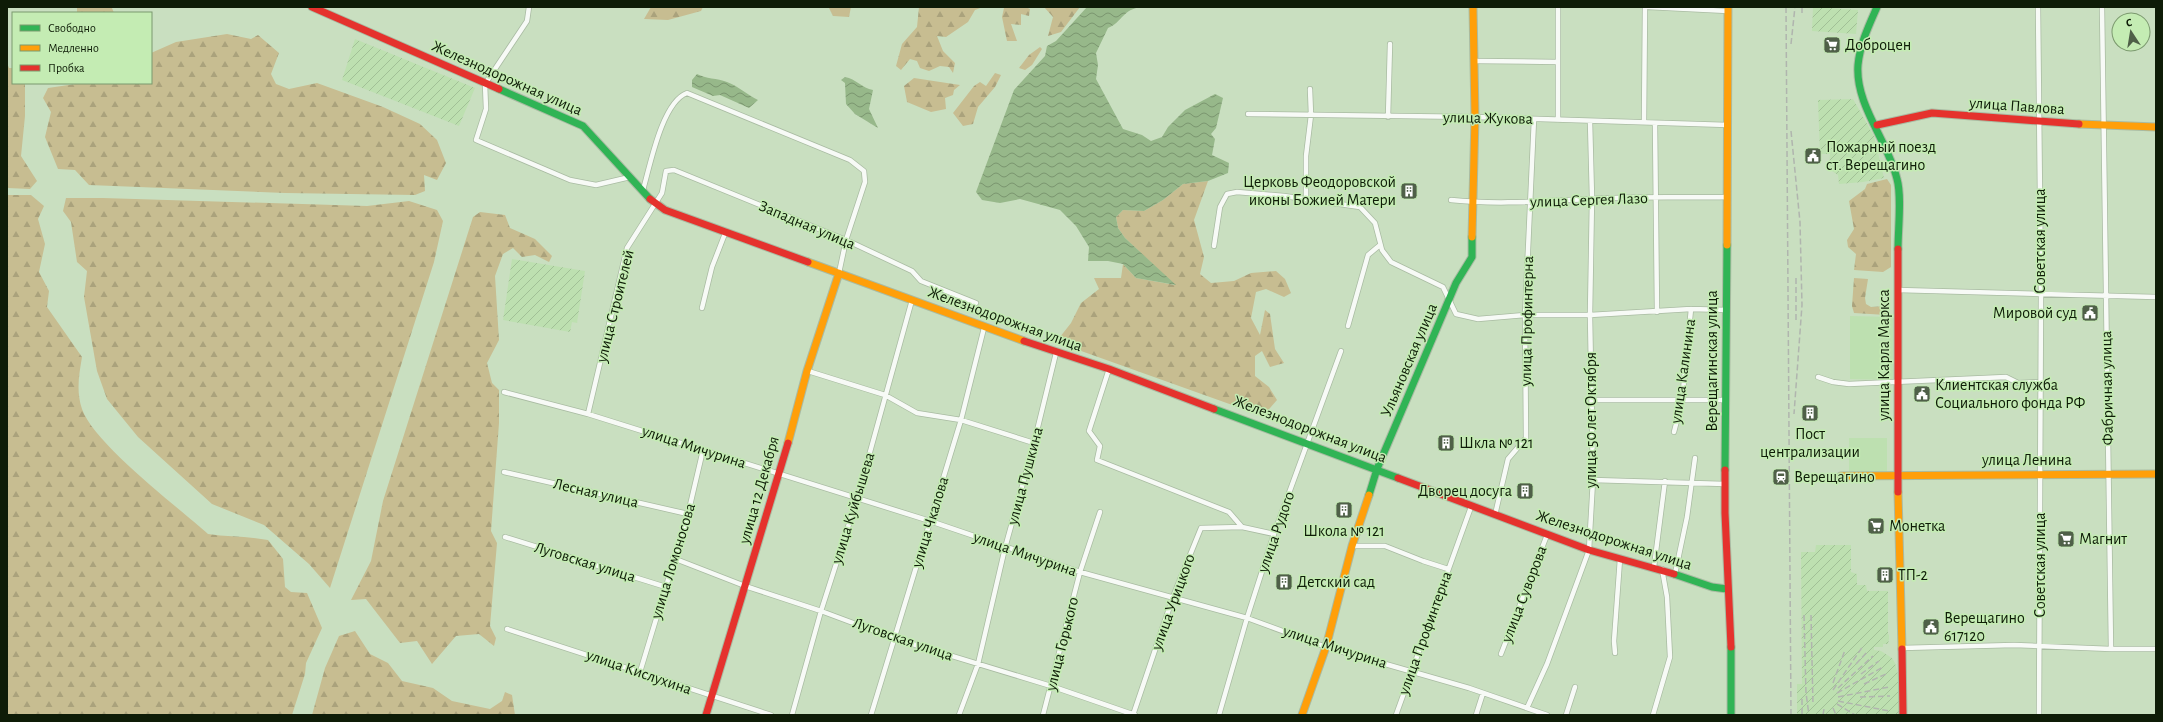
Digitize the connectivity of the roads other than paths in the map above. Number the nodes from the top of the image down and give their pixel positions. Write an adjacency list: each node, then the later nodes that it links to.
1 (312, 7): 13 (street, Железнодорожная улица)
2 (529, 7): 13 (street)
3 (1474, 7): 11 (street, Ульяновская улица)
4 (1558, 7): 12 (street)
5 (1646, 7): 9 (street); 22 (street)
6 (1876, 7): 26 (street, улица Карла Маркса)
7 (2038, 7): 23 (street, Советская улица)
8 (2102, 7): 27 (street, Фабричная улица)
9 (1728, 9): 25 (street, Верещагинская улица)
10 (1390, 44): 17 (street)
11 (1474, 61): 12 (street); 18 (street, Ульяновская улица)
12 (1558, 62): 20 (street)
13 (485, 84): 29 (street, Железнодорожная улица); 29 (street)
14 (1310, 89): 16 (street)
15 (1248, 114): 16 (street, улица Жукова)
16 (1311, 114): 17 (street, улица Жукова); 34 (street)
17 (1388, 117): 18 (street, улица Жукова)
18 (1475, 117): 19 (street, улица Жукова); 36 (street, Ульяновская улица)
19 (1534, 119): 20 (street, улица Жукова); 37 (street, улица Профинтерна)
20 (1558, 120): 21 (street, улица Жукова)
21 (1590, 121): 22 (street, улица Жукова); 32 (street, улица 50 лет Октября)
22 (1644, 122): 24 (street, улица Жукова)
23 (2040, 122): 26 (street, улица Павлова); 27 (street, улица Павлова); 45 (street, Советская улица)
24 (1655, 123): 25 (street, улица Жукова); 33 (street)
25 (1728, 125): 31 (street, Верещагинская улица)
26 (1877, 125): 44 (street, улица Карла Маркса)
27 (2103, 126): 28 (street, улица Павлова); 46 (street, Фабричная улица)
28 (2156, 127)
29 (630, 177): 30 (street, Железнодорожная улица)
30 (644, 190): 38 (street, Железнодорожная улица); 40 (street)
31 (1727, 197): 33 (street, улица Сергея Лазо); 53 (street, Верещагинская улица)
32 (1592, 198): 33 (street, улица Сергея Лазо); 37 (street, улица Сергея Лазо); 56 (street, улица 50 лет Октября)
33 (1656, 198): 54 (street)
34 (1306, 199): 41 (street); 42 (street)
35 (1451, 200): 36 (street, улица Сергея Лазо)
36 (1472, 202): 37 (street, улица Сергея Лазо); 49 (street, Ульяновская улица)
37 (1530, 202): 55 (street, улица Профинтерна)
38 (656, 205): 39 (street, Железнодорожная улица); 40 (street, Западная улица); 71 (street, улица Строителей)
39 (726, 231): 43 (street, Железнодорожная улица); 51 (street)
40 (846, 240): 43 (street); 50 (street, Западная улица)
41 (1214, 246)
42 (1381, 248): 49 (street); 57 (street)
43 (839, 273): 48 (street, Железнодорожная улица); 62 (street, улица 12 Декабря)
44 (1898, 290): 45 (street); 65 (street, улица Карла Маркса)
45 (2041, 294): 46 (street); 64 (street, Советская улица)
46 (2104, 297): 47 (street); 81 (street, Фабричная улица)
47 (2156, 297)
48 (912, 300): 58 (street, Железнодорожная улица); 67 (street, улица Куйбышева)
49 (1449, 302): 55 (street); 78 (street, Ульяновская улица)
50 (976, 303)
51 (702, 308)
52 (1691, 309): 53 (street); 54 (street); 70 (street, улица Калинина)
53 (1727, 310): 69 (street, Верещагинская улица)
54 (1656, 312): 56 (street)
55 (1525, 315): 56 (street); 94 (street, улица Профинтерна)
56 (1590, 315): 68 (street, улица 50 лет Октября)
57 (1348, 326)
58 (984, 328): 60 (street, Железнодорожная улица); 72 (street, улица Чкалова)
59 (1341, 351): 75 (street, улица Рудого)
60 (1056, 353): 61 (street, Железнодорожная улица); 74 (street, улица Пушкина)
61 (1109, 370): 75 (street, Железнодорожная улица); 96 (street)
62 (808, 371): 67 (street); 83 (street, улица 12 Декабря)
63 (1818, 377): 65 (street)
64 (2039, 382): 65 (street); 80 (street, Советская улица)
65 (1898, 383): 85 (street, улица Карла Маркса)
66 (504, 392): 71 (street, улица Мичурина)
67 (885, 396): 72 (street); 90 (street, улица Куйбышева)
68 (1592, 400): 70 (street); 86 (street, улица 50 лет Октября)
69 (1726, 400): 70 (street); 89 (street, Верещагинская улица)
70 (1682, 401): 73 (street, улица Калинина)
71 (588, 414): 76 (street, улица Мичурина)
72 (961, 420): 74 (street); 95 (street, улица Чкалова)
73 (1674, 432)
74 (1034, 443): 101 (street, улица Пушкина)
75 (1307, 443): 78 (street, Железнодорожная улица); 97 (street, улица Рудого)
76 (703, 450): 83 (street, улица Мичурина); 93 (street, улица Ломоносова)
77 (1695, 458): 88 (street)
78 (1377, 469): 91 (street, Железнодорожная улица); 100 (street, Ульяновская улица)
79 (504, 472): 93 (street, Лесная улица)
80 (2040, 473): 81 (street, улица Ленина); 85 (street, улица Ленина); 118 (street, Советская улица)
81 (2109, 474): 82 (street, улица Ленина); 122 (street, Фабричная улица)
82 (2156, 474)
83 (779, 475): 90 (street, улица Мичурина); 110 (street, улица 12 Декабря)
84 (1841, 476): 85 (street, улица Ленина)
85 (1898, 476): 120 (street, улица Карла Маркса)
86 (1593, 480): 87 (street); 102 (street, улица 50 лет Октября)
87 (1665, 481): 88 (street); 105 (street)
88 (1692, 484): 89 (street); 109 (street)
89 (1725, 484): 112 (street, Верещагинская улица)
90 (857, 499): 95 (street, улица Мичурина); 114 (street, улица Куйбышева)
91 (1471, 507): 94 (street, Железнодорожная улица); 106 (street, улица Профинтерна)
92 (1100, 512): 108 (street, улица Горького)
93 (688, 514): 103 (street, улица Ломоносова)
94 (1495, 515): 98 (street, Железнодорожная улица)
95 (930, 521): 101 (street, улица Мичурина); 117 (street, улица Чкалова)
96 (1242, 527): 97 (street); 113 (street, улица Урицкого)
97 (1274, 534): 115 (street, улица Рудого)
98 (1547, 535): 102 (street, Железнодорожная улица); 124 (street, улица Суворова)
99 (505, 537): 111 (street, Луговская улица)
100 (1352, 546): 106 (street); 119 (street, Ульяновская улица)
101 (1005, 548): 108 (street, улица Мичурина); 125 (street, улица Пушкина)
102 (1589, 550): 104 (street, Железнодорожная улица); 132 (street, улица 50 лет Октября)
103 (673, 558): 110 (street, Луговская улица); 111 (street, улица Ломоносова)
104 (1620, 559): 105 (street, Железнодорожная улица); 123 (street)
105 (1654, 567): 107 (street, Железнодорожная улица)
106 (1448, 569): 126 (street, улица Профинтерна)
107 (1662, 570): 109 (street, Железнодорожная улица); 146 (street)
108 (1080, 572): 113 (street, улица Мичурина); 128 (street, улица Горького)
109 (1675, 574): 112 (street, Железнодорожная улица)
110 (745, 586): 114 (street, Луговская улица); 131 (street, улица 12 Декабря)
111 (666, 587): 127 (street, улица Ломоносова)
112 (1727, 589): 147 (street, Верещагинская улица)
113 (1173, 597): 115 (street, улица Мичурина); 139 (street, улица Урицкого)
114 (821, 610): 117 (street, Луговская улица); 135 (street, улица Куйбышева)
115 (1247, 618): 119 (street, улица Мичурина); 140 (street, улица Рудого)
116 (507, 628): 127 (street, улица Кислухина)
117 (896, 639): 125 (street, Луговская улица); 136 (street, улица Чкалова)
118 (2039, 647): 120 (street); 122 (street); 149 (street, Советская улица)
119 (1326, 648): 126 (street, улица Мичурина); 141 (street, Ульяновская улица)
120 (1902, 648): 148 (street, улица Карла Маркса)
121 (2156, 649): 122 (street)
122 (2111, 650)
123 (1615, 653)
124 (1501, 654)
125 (978, 664): 128 (street, Луговская улица); 137 (street, улица Пушкина)
126 (1412, 671): 130 (street, улица Мичурина); 142 (street, улица Профинтерна)
127 (640, 672): 131 (street, улица Кислухина)
128 (1051, 686): 138 (street, улица Горького); 139 (street, Луговская улица)
129 (1575, 687): 145 (street)
130 (1483, 693): 132 (street, улица Мичурина); 143 (street)
131 (712, 697): 133 (street, улица 12 Декабря); 134 (street, улица Кислухина)
132 (1527, 708): 144 (street, улица Мичурина)
133 (706, 715)
134 (771, 715)
135 (792, 715)
136 (871, 715)
137 (959, 715)
138 (1043, 715)
139 (1134, 715)
140 (1219, 715)
141 (1302, 715)
142 (1396, 715)
143 (1476, 715)
144 (1547, 715)
145 (1566, 715)
146 (1653, 715)
147 (1731, 715)
148 (1903, 715)
149 (2039, 715)

